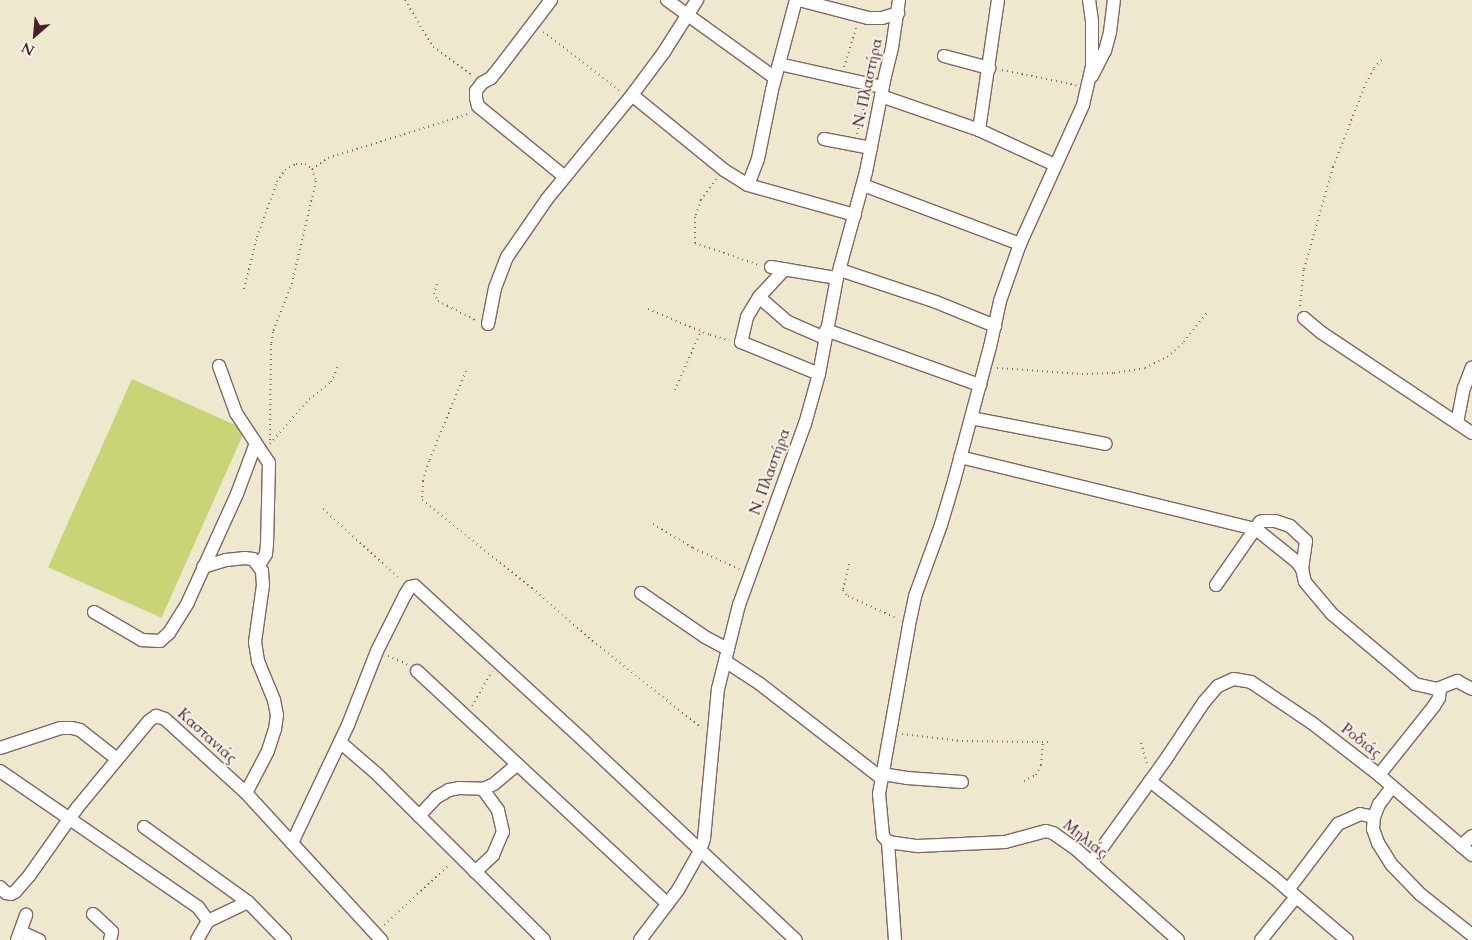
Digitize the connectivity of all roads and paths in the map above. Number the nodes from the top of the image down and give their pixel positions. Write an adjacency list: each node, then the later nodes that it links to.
1 (405, 0): 21 (path)
2 (551, 0): 13 (street)
3 (667, 0): 11 (street)
4 (697, 0): 11 (street)
5 (798, 0): 12 (street); 16 (street)
6 (899, 0): 10 (street, Ν. Πλαστήρα)
7 (998, 0): 17 (street)
8 (1089, 0): 22 (street)
9 (1114, 0): 22 (street)
10 (898, 13): 12 (street); 23 (street, Ν. Πλαστήρα)
11 (689, 15): 19 (street); 24 (street)
12 (858, 16): 18 (path)
13 (532, 25): 21 (street); 24 (path)
14 (944, 56): 17 (street)
15 (1382, 59): 46 (path)
16 (779, 64): 18 (street); 19 (street)
17 (989, 68): 22 (path); 26 (street)
18 (841, 76): 20 (street)
19 (775, 78): 34 (street)
20 (868, 82): 23 (street); 28 (path)
21 (482, 83): 25 (street)
22 (1089, 84): 30 (street)
23 (882, 91): 26 (street); 29 (street, Ν. Πλαστήρα)
24 (632, 94): 32 (street); 33 (street)
25 (482, 109): 31 (path); 33 (street)
26 (979, 130): 30 (street)
27 (824, 139): 28 (street)
28 (852, 144): 29 (street)
29 (871, 148): 35 (street, Ν. Πλαστήρα)
30 (1055, 165): 37 (street)
31 (312, 169): 42 (path); 53 (path)
32 (724, 170): 34 (street); 38 (path)
33 (565, 176): 47 (street)
34 (748, 185): 36 (street)
35 (863, 185): 36 (street, Ν. Πλαστήρα); 37 (street)
36 (855, 215): 40 (street, Ν. Πλαστήρα)
37 (1020, 244): 48 (street)
38 (771, 267): 39 (street)
39 (785, 269): 40 (street); 43 (street)
40 (838, 274): 48 (street); 50 (street, Ν. Πλαστήρα)
41 (437, 284): 47 (path)
42 (244, 290)
43 (759, 298): 50 (street); 51 (street)
44 (648, 309): 49 (path)
45 (1207, 313): 54 (path)
46 (1304, 318): 61 (street)
47 (488, 324)
48 (995, 326): 54 (street)
49 (700, 331): 51 (path); 59 (path)
50 (826, 334): 57 (street, Ν. Πλαστήρα); 58 (street)
51 (741, 342): 57 (street)
52 (220, 366): 63 (street)
53 (338, 366)
54 (985, 366): 58 (street)
55 (1472, 367): 61 (street)
56 (466, 371): 87 (path)
57 (819, 374): 73 (street, Ν. Πλαστήρα)
58 (980, 385): 60 (street)
59 (675, 390)
60 (971, 418): 64 (street); 65 (street)
61 (1457, 423): 62 (street)
62 (1472, 433)
63 (256, 444): 70 (street); 71 (street)
64 (1106, 444)
65 (960, 457): 68 (street); 78 (street)
66 (323, 508): 75 (path)
67 (653, 524): 73 (path)
68 (1256, 530): 72 (street); 72 (street); 74 (street)
69 (849, 564): 78 (path)
70 (259, 565): 71 (street); 103 (street)
71 (203, 567): 77 (street)
72 (1302, 569): 83 (street)
73 (750, 573): 80 (street, Ν. Πλαστήρα)
74 (1216, 585)
75 (410, 587): 79 (street); 81 (street)
76 (642, 593): 80 (street)
77 (94, 612)
78 (909, 625): 86 (street)
79 (378, 651): 82 (path); 88 (street)
80 (726, 655): 87 (street, Ν. Πλαστήρα); 97 (street)
81 (497, 662): 85 (path); 112 (street)
82 (417, 672): 85 (street)
83 (1440, 688): 84 (street); 96 (street)
84 (1472, 689)
85 (466, 717): 94 (street)
86 (889, 732): 89 (path); 97 (street)
87 (714, 734): 112 (street, Ν. Πλαστήρα)
88 (340, 742): 104 (street); 110 (street)
89 (1043, 742): 90 (path); 98 (path)
90 (1049, 742)
91 (1141, 743): 99 (path)
92 (0, 748): 93 (street)
93 (117, 759): 103 (street, Καστανιάς); 106 (street, Καστανιάς)
94 (517, 765): 102 (street); 120 (street)
95 (0, 771): 106 (street)
96 (1379, 775): 99 (street, Ροδιάς); 101 (street, Ροδιάς)
97 (882, 776): 100 (street); 109 (street)
98 (1024, 781)
99 (1150, 781): 115 (street); 118 (street)
100 (962, 782)
101 (1392, 787): 105 (street); 111 (street, Ροδιάς)
102 (483, 789): 104 (street); 116 (street)
103 (246, 793): 110 (street, Καστανιάς)
104 (419, 816): 114 (street)
105 (1374, 817): 118 (street); 124 (street)
106 (68, 820): 117 (street, Καστανιάς); 123 (street)
107 (144, 827): 119 (street)
108 (1472, 836): 111 (street)
109 (888, 842): 115 (street, Μηλιάς); 134 (street)
110 (292, 843): 126 (street, Καστανιάς)
111 (1460, 846): 113 (street, Ροδιάς)
112 (700, 851): 120 (street, Ν. Πλαστήρα); 133 (street)
113 (1472, 856)
114 (460, 857): 116 (street); 126 (path)
115 (1091, 863): 135 (street, Μηλιάς)
116 (475, 872): 131 (street)
117 (0, 887)
118 (1292, 894): 136 (street); 137 (street)
119 (248, 902): 123 (street); 130 (street)
120 (668, 904): 132 (street, Ν. Πλαστήρα)
121 (94, 914): 128 (street)
122 (26, 915): 125 (street)
123 (208, 921): 129 (street)
124 (1472, 935)
125 (19, 936): 127 (street)
126 (379, 938)
127 (39, 940)
128 (110, 940)
129 (197, 940)
130 (285, 940)
131 (544, 940)
132 (640, 940)
133 (796, 940)
134 (895, 940)
135 (1178, 940)
136 (1262, 940)
137 (1347, 940)

